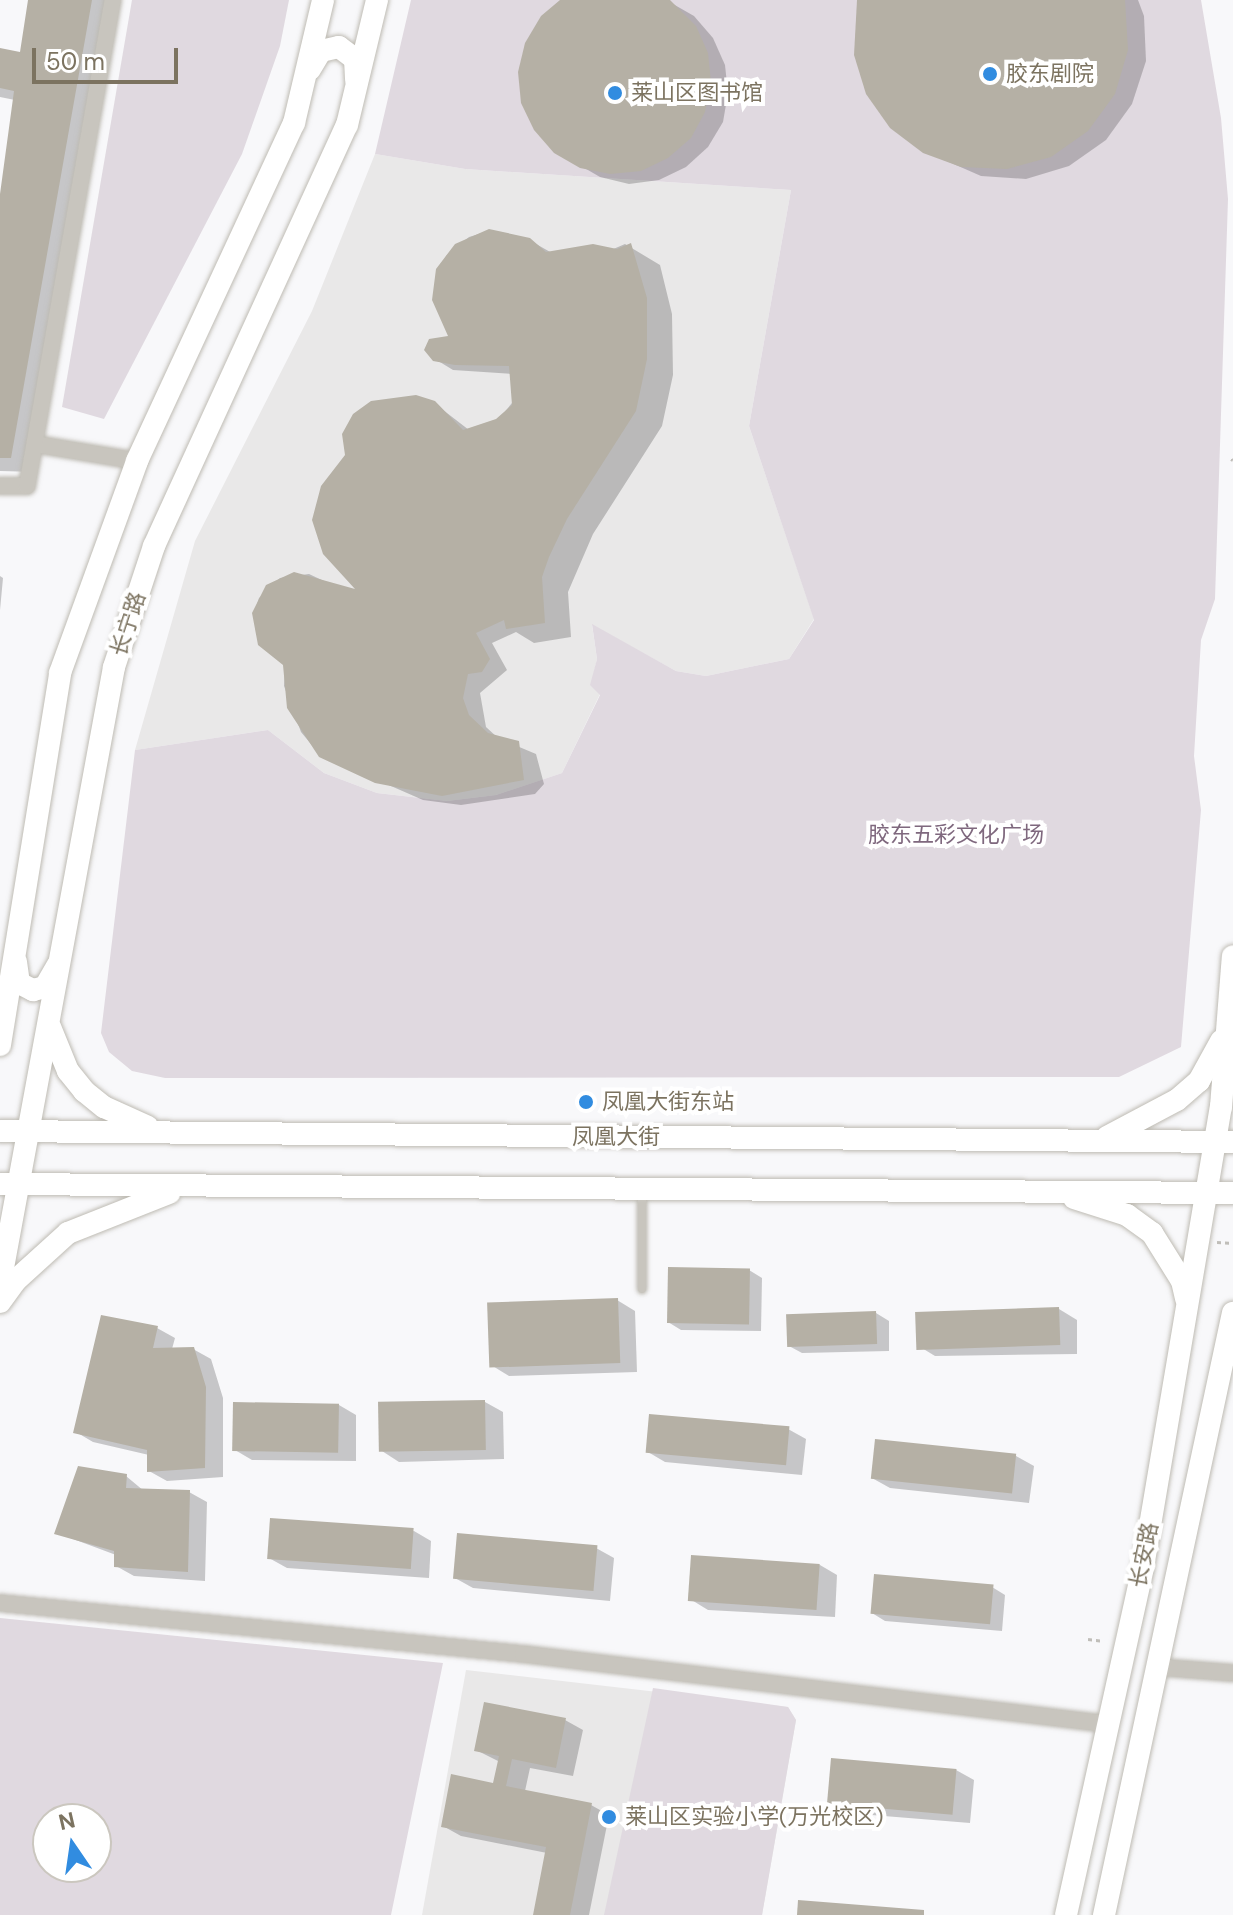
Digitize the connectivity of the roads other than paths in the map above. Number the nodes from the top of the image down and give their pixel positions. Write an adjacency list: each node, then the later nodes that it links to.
1 (113, 0): 6 (street)
2 (323, 0): 4 (street, 长宁路)
3 (377, 0): 5 (street, 长宁路)
4 (304, 80): 5 (street); 7 (street, 长宁路)
5 (357, 85): 10 (street, 长宁路)
6 (35, 444): 7 (street); 8 (street)
7 (137, 461): 9 (street, 长宁路)
8 (0, 486)
9 (16, 949): 10 (street); 12 (street, 长宁路)
10 (62, 953): 14 (street, 长宁路)
11 (1233, 956): 13 (street)
12 (2, 1019): 15 (street, 长宁路)
13 (1228, 1021): 19 (street); 20 (street, 长安路)
14 (50, 1027): 17 (street, 长宁路); 18 (street)
15 (0, 1045)
16 (0, 1131): 17 (street, 凤凰大街)
17 (29, 1132): 18 (street, 凤凰大街); 21 (street, 长宁路)
18 (169, 1133): 19 (street, 凤凰大街)
19 (1098, 1141): 20 (street, 凤凰大街)
20 (1224, 1142): 25 (street, 长安路)
21 (10, 1184): 22 (street); 27 (street, 长宁路)
22 (192, 1186): 23 (street); 29 (street)
23 (642, 1189): 24 (street); 28 (lane)
24 (1054, 1191): 25 (street); 30 (street)
25 (1206, 1192): 26 (street); 30 (street, 长安路)
26 (1233, 1193)
27 (0, 1284)
28 (642, 1289)
29 (0, 1302)
30 (1187, 1306): 35 (street, 长安路)
31 (1232, 1317): 33 (street, 长安路)
32 (0, 1603): 35 (street)
33 (1157, 1667): 34 (street); 37 (street, 长安路)
34 (1233, 1673)
35 (1108, 1724): 36 (street, 长安路)
36 (1066, 1915)
37 (1104, 1915)

